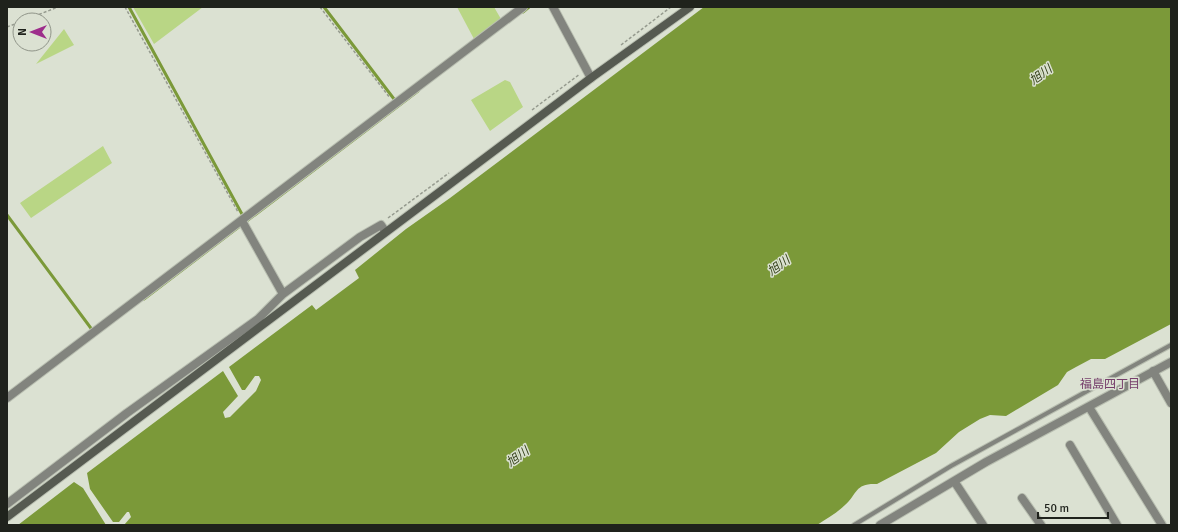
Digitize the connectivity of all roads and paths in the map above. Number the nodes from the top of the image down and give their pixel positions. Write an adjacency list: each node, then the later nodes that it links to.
1 (58, 7): 7 (path)
2 (126, 7): 10 (path)
3 (320, 7): 9 (path)
4 (523, 7): 9 (street)
5 (553, 7): 8 (street)
6 (690, 7): 8 (street)
7 (46, 12)
8 (591, 78): 11 (street)
9 (395, 104): 10 (street)
10 (243, 224): 12 (street); 17 (street)
11 (385, 231): 12 (street); 13 (street)
12 (283, 294): 13 (street)
13 (260, 321): 23 (street); 24 (street)
14 (1171, 345): 25 (lane)
15 (1171, 362): 16 (street)
16 (1153, 371): 18 (street); 19 (street)
17 (7, 398)
18 (1171, 403)
19 (1089, 406): 21 (street); 30 (street)
20 (1070, 445): 29 (street)
21 (954, 481): 26 (street); 27 (street)
22 (1022, 498): 28 (street)
23 (7, 504)
24 (7, 517)
25 (854, 525)
26 (880, 525)
27 (983, 525)
28 (1041, 525)
29 (1117, 525)
30 (1162, 525)

